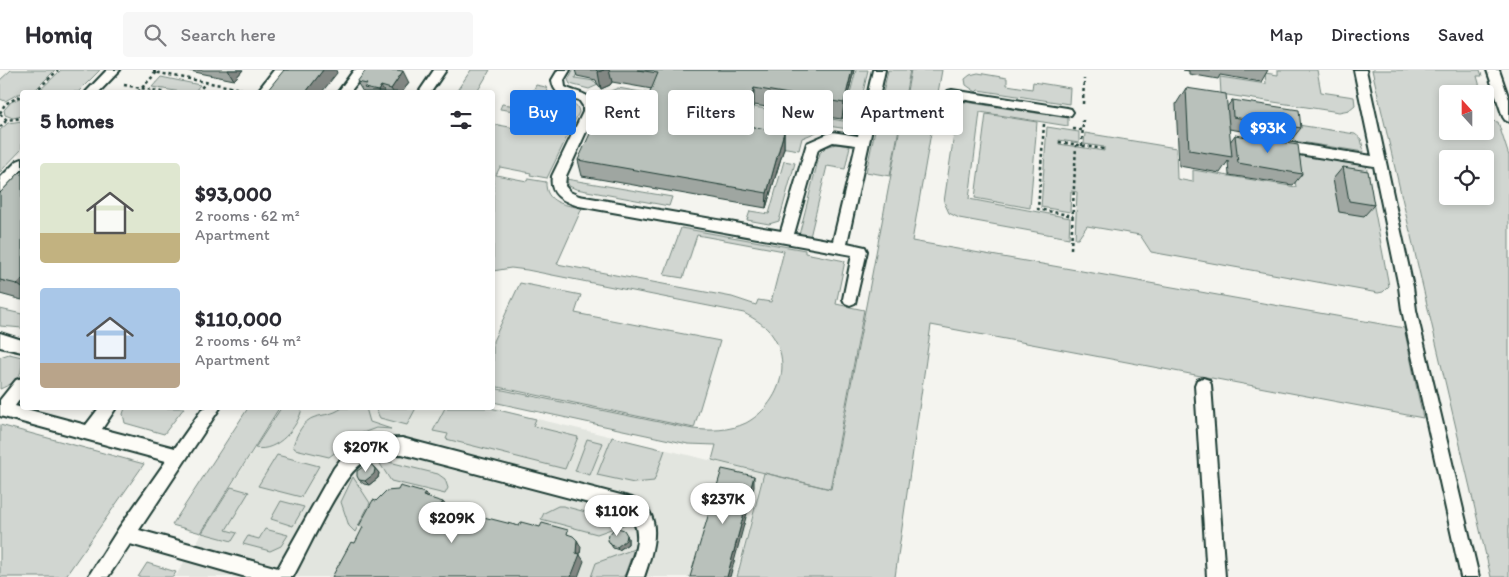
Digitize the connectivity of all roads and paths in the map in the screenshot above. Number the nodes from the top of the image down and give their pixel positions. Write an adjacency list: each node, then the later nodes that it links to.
1 (58, 70): 15 (path)
2 (114, 70): 16 (lane)
3 (281, 70): 20 (lane)
4 (361, 70): 21 (lane)
5 (440, 70): 22 (lane)
6 (564, 70): 45 (lane)
7 (879, 70): 35 (lane)
8 (1360, 70): 41 (lane)
9 (1493, 70): 29 (lane)
10 (156, 71): 11 (path); 13 (path)
11 (206, 82): 14 (path); 18 (path)
12 (124, 85): 13 (path)
13 (142, 88): 17 (path)
14 (239, 89): 19 (path)
15 (37, 90)
16 (94, 90)
17 (152, 90)
18 (199, 90)
19 (247, 90)
20 (265, 90)
21 (346, 90)
22 (426, 90)
23 (20, 96): 26 (path)
24 (963, 96): 27 (lane)
25 (0, 103): 26 (path)
26 (5, 104): 28 (path)
27 (1067, 112)
28 (0, 114): 31 (path)
29 (1509, 117)
30 (20, 118): 31 (path)
31 (7, 120): 33 (path)
32 (1044, 124): 44 (path)
33 (0, 127)
34 (1082, 130): 39 (path)
35 (863, 141): 45 (lane); 46 (lane)
36 (1059, 142): 38 (path)
37 (1262, 143): 41 (lane)
38 (1076, 145): 39 (path); 44 (path)
39 (1082, 146): 40 (path)
40 (1104, 149)
41 (1379, 162): 64 (lane)
42 (20, 166): 43 (lane)
43 (0, 186)
44 (1073, 216): 47 (path)
45 (786, 238): 46 (lane)
46 (840, 247): 48 (lane)
47 (1071, 249)
48 (850, 299)
49 (0, 340): 50 (lane)
50 (20, 345)
51 (1203, 385): 63 (lane)
52 (20, 387): 53 (lane)
53 (1, 409): 56 (lane)
54 (106, 410): 56 (lane)
55 (211, 410): 57 (lane)
56 (89, 433): 57 (lane)
57 (178, 456): 58 (lane)
58 (125, 534): 59 (lane); 60 (lane)
59 (96, 577)
60 (277, 577)
61 (283, 577): 62 (lane)
62 (635, 577)
63 (1216, 577)
64 (1470, 577)

